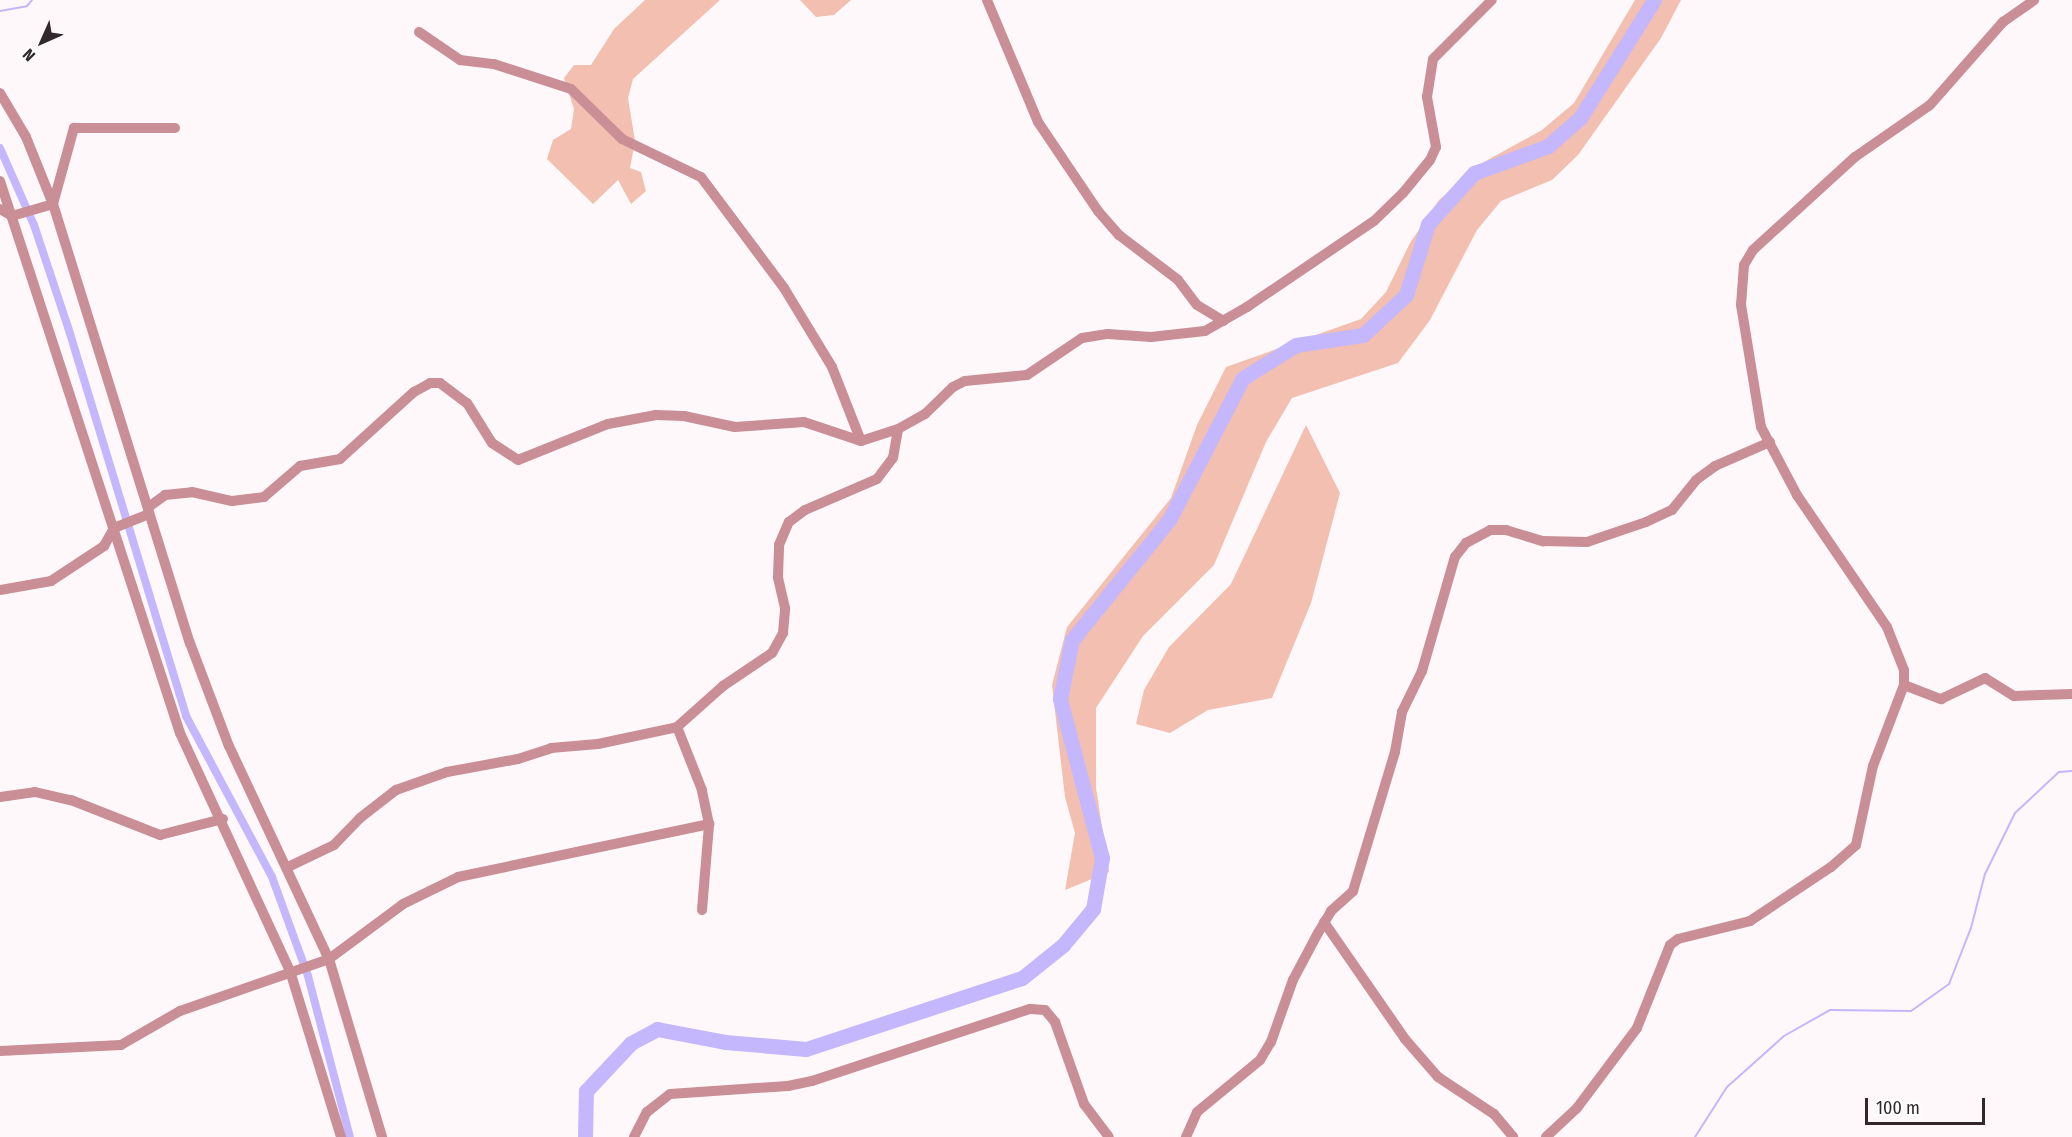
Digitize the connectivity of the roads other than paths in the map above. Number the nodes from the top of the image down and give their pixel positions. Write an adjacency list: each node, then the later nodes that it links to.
1 (987, 0): 11 (street)
2 (1492, 0): 11 (street)
3 (2034, 0): 14 (street)
4 (418, 32): 13 (street)
5 (0, 93): 8 (street)
6 (175, 128): 8 (street)
7 (0, 181): 10 (street)
8 (50, 206): 10 (street); 15 (street)
9 (0, 209): 10 (street)
10 (17, 215): 16 (street)
11 (1224, 321): 12 (street)
12 (898, 429): 13 (street); 20 (street)
13 (861, 441): 15 (street)
14 (1770, 442): 18 (street); 26 (street)
15 (149, 510): 16 (street); 24 (street)
16 (114, 528): 17 (street); 22 (street)
17 (0, 590)
18 (1904, 685): 19 (street); 36 (street)
19 (2072, 694)
20 (677, 728): 23 (street); 24 (street)
21 (0, 796): 22 (street)
22 (223, 819): 28 (street)
23 (709, 824): 25 (street); 27 (street)
24 (288, 867): 27 (street)
25 (702, 910)
26 (1324, 922): 34 (street); 35 (street)
27 (324, 960): 28 (street); 31 (street)
28 (295, 969): 29 (street); 30 (street)
29 (0, 1051)
30 (341, 1137)
31 (382, 1137)
32 (634, 1137): 33 (street)
33 (1109, 1137)
34 (1186, 1137)
35 (1513, 1137)
36 (1546, 1137)

